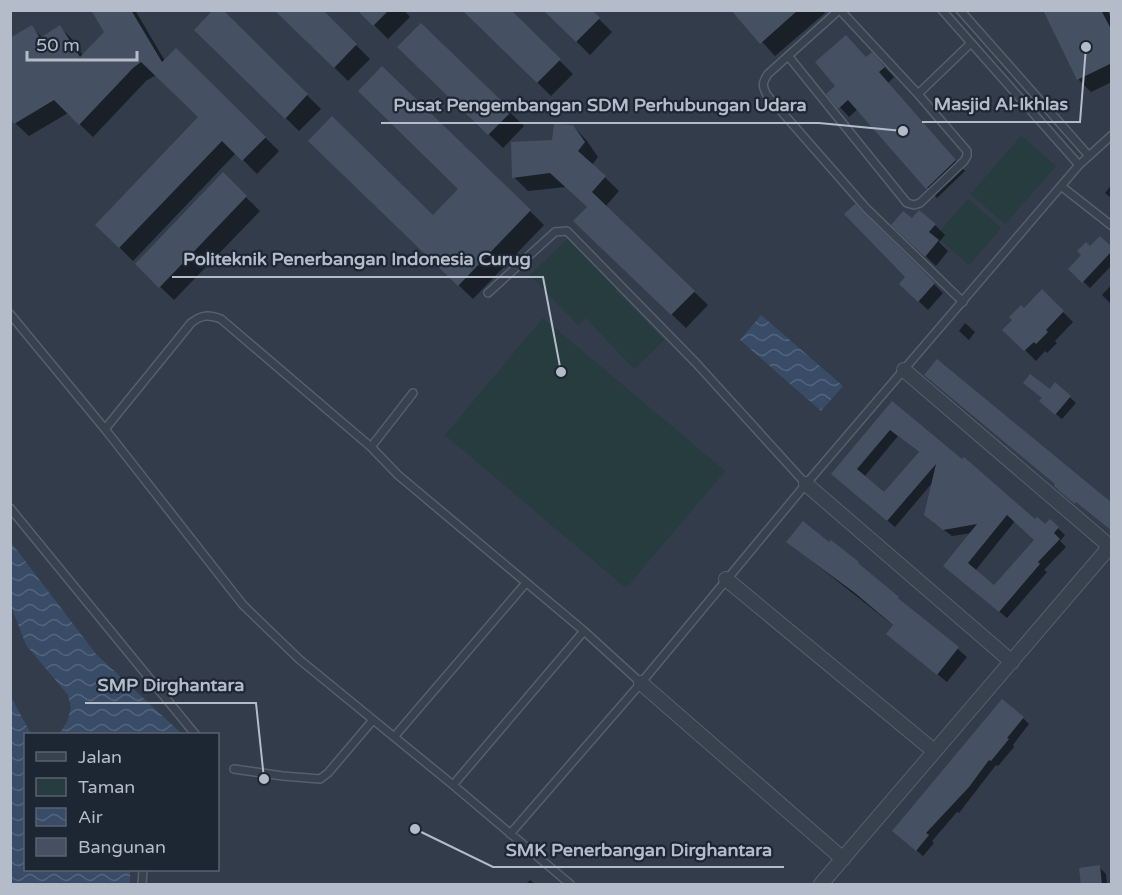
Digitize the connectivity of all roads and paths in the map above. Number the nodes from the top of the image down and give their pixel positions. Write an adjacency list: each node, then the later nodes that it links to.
1 (839, 10): 5 (lane); 6 (lane)
2 (942, 10): 4 (lane)
3 (960, 10): 8 (lane)
4 (971, 43): 6 (lane); 9 (lane)
5 (789, 57): 6 (lane); 13 (lane)
6 (918, 94)
7 (1112, 135): 8 (lane)
8 (1089, 156): 9 (lane)
9 (1079, 165): 10 (lane)
10 (1061, 186): 11 (lane); 13 (lane)
11 (1112, 226)
12 (488, 293): 19 (lane)
13 (963, 302): 15 (lane)
14 (10, 314): 17 (lane)
15 (904, 370): 19 (lane); 24 (street)
16 (413, 393): 18 (lane)
17 (105, 429): 18 (lane); 26 (lane)
18 (371, 447): 22 (lane)
19 (806, 484): 21 (lane); 24 (street)
20 (10, 508): 27 (lane)
21 (726, 579): 25 (lane); 29 (street)
22 (526, 583): 23 (lane); 28 (lane)
23 (584, 631): 25 (lane); 31 (lane)
24 (1012, 662): 29 (street)
25 (641, 683): 32 (lane); 33 (street)
26 (373, 720): 28 (lane); 30 (lane)
27 (193, 733)
28 (394, 737): 31 (lane)
29 (934, 751): 33 (street)
30 (234, 769)
31 (453, 785): 32 (lane)
32 (510, 834): 34 (lane)
33 (843, 859): 35 (street)
34 (570, 885)
35 (821, 885)

